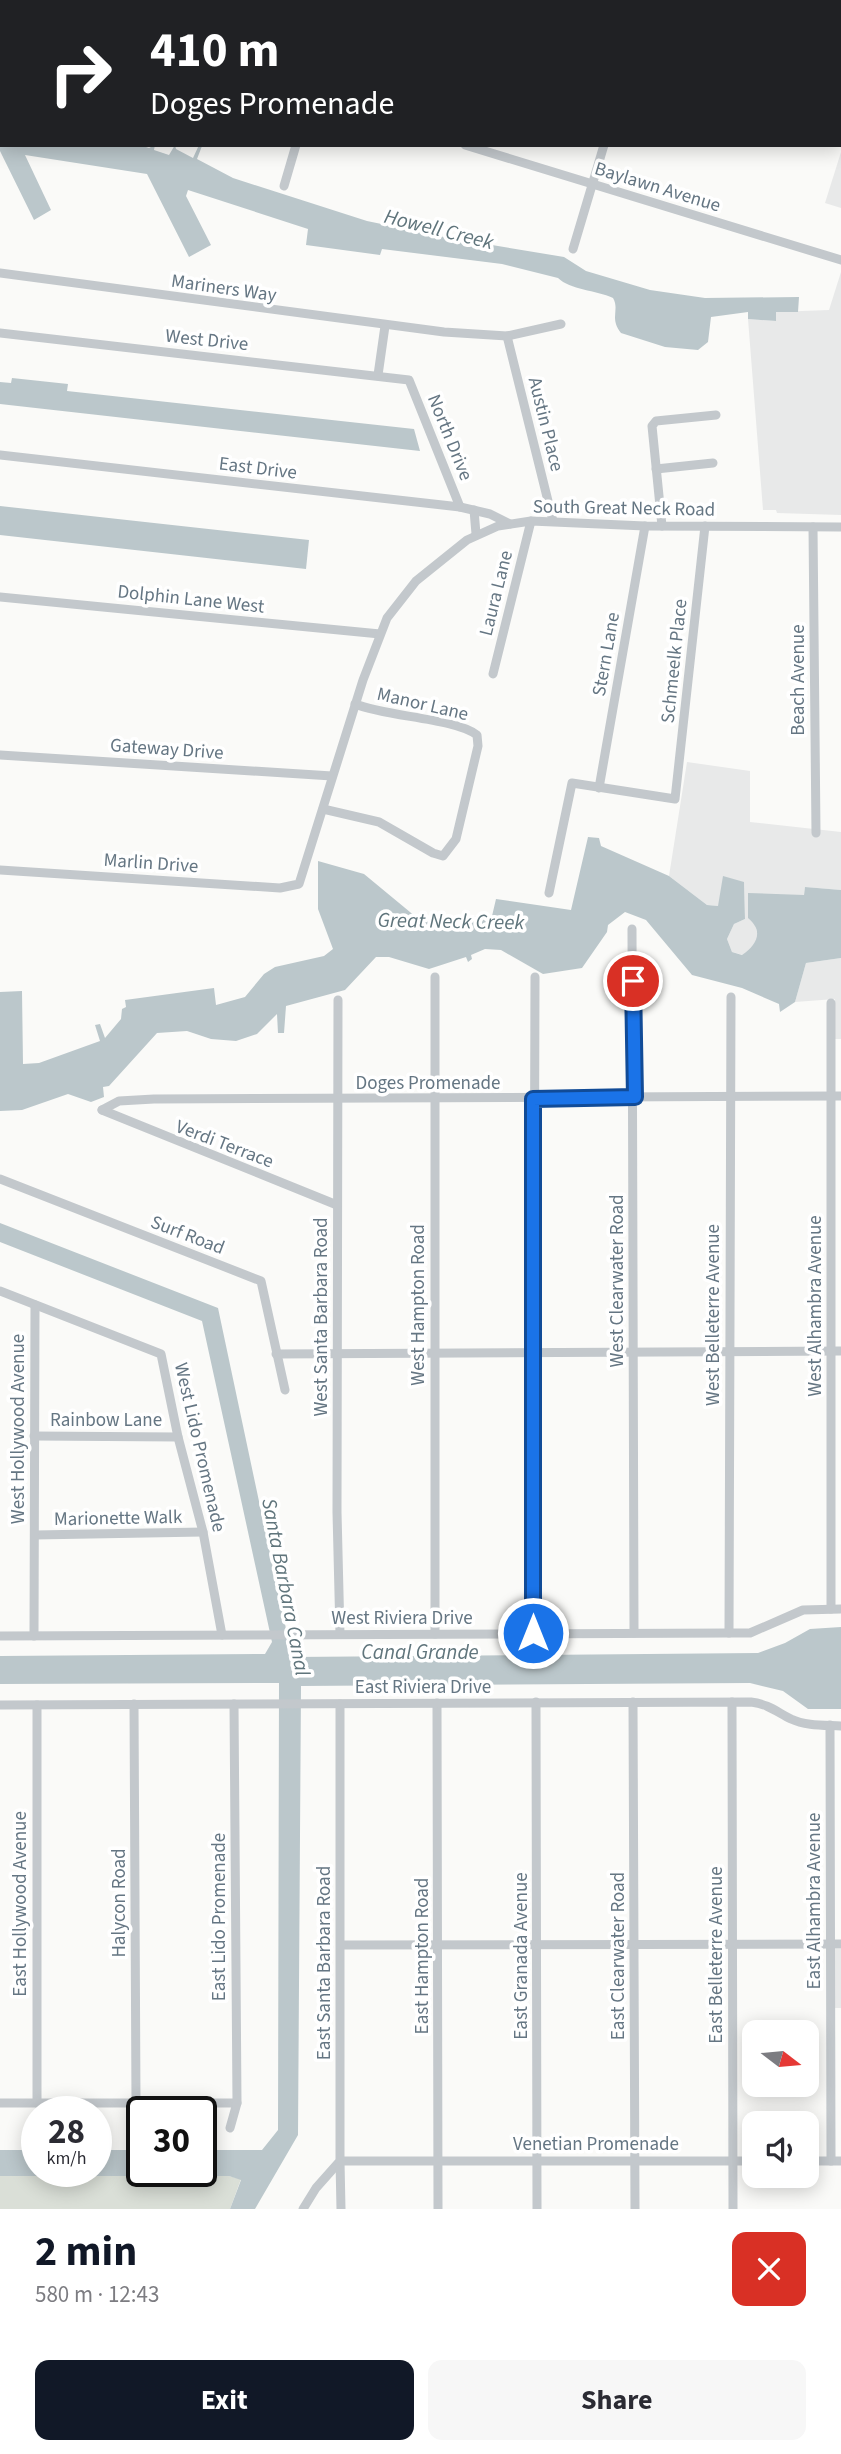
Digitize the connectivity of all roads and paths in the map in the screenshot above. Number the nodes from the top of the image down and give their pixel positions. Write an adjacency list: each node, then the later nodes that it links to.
1 (295, 147): 5 (street)
2 (472, 147): 4 (street, Baylawn Avenue)
3 (603, 147): 4 (street)
4 (593, 184): 6 (street); 7 (street, Baylawn Avenue)
5 (284, 186)
6 (573, 249)
7 (841, 260)
8 (0, 274): 10 (street, Mariners Way)
9 (561, 324): 12 (street, Mariners Way)
10 (385, 326): 12 (street, Mariners Way); 13 (street)
11 (0, 333): 13 (street, West Drive)
12 (507, 336): 22 (street, Austin Place)
13 (378, 375): 14 (street, West Drive)
14 (409, 380): 19 (street, North Drive)
15 (716, 415): 18 (street)
16 (0, 455): 19 (street, East Drive)
17 (713, 463): 18 (street)
18 (656, 469): 25 (street)
19 (460, 507): 20 (street, East Drive)
20 (474, 510): 23 (street, East Drive); 29 (street)
21 (531, 521): 22 (street, South Great Neck Road); 23 (street, South Great Neck Road); 32 (street, Laura Lane)
22 (553, 522): 24 (street, South Great Neck Road)
23 (510, 524): 29 (street, South Great Neck Road)
24 (645, 526): 25 (street, South Great Neck Road); 36 (street, Stern Lane)
25 (662, 526): 26 (street, South Great Neck Road)
26 (705, 526): 27 (street, South Great Neck Road); 36 (street, Schmeelk Place)
27 (813, 527): 28 (street, South Great Neck Road); 38 (street, Beach Avenue)
28 (841, 527)
29 (476, 534): 31 (street, South Great Neck Road)
30 (0, 597): 31 (street, Dolphin Lane West)
31 (380, 634): 33 (street, South Great Neck Road)
32 (493, 674)
33 (355, 704): 35 (street, South Great Neck Road); 37 (street, Manor Lane)
34 (0, 755): 35 (street, Gateway Drive)
35 (332, 776): 37 (street, South Great Neck Road)
36 (599, 788): 41 (street)
37 (323, 809): 40 (street, South Great Neck Road)
38 (816, 833)
39 (0, 870): 40 (street, Marlin Drive)
40 (299, 884)
41 (549, 893)
42 (632, 929): 49 (street, West Clearwater Road)
43 (435, 977): 50 (street, West Hampton Road)
44 (535, 977): 52 (street)
45 (731, 997): 51 (street, West Belleterre Avenue)
46 (338, 1000): 53 (street, West Santa Barbara Road)
47 (831, 1003): 48 (street, West Alhambra Avenue)
48 (836, 1096): 51 (street, Doges Promenade); 59 (street, West Alhambra Avenue)
49 (635, 1097): 51 (street, Doges Promenade); 52 (street, Doges Promenade); 60 (street, West Clearwater Road)
50 (435, 1098): 52 (street, Doges Promenade); 53 (street, Doges Promenade); 65 (street, West Hampton Road)
51 (731, 1098): 61 (street, West Belleterre Avenue)
52 (533, 1099): 62 (street)
53 (337, 1100): 54 (street, Doges Promenade); 56 (street, West Santa Barbara Road)
54 (102, 1110): 56 (street, Verdi Terrace)
55 (0, 1179): 63 (street, Surf Road)
56 (337, 1205): 64 (street, West Santa Barbara Road)
57 (0, 1291): 58 (street, West Lido Promenade)
58 (35, 1305): 67 (street, West Hollywood Avenue); 68 (street, West Lido Promenade)
59 (836, 1351): 61 (street); 71 (street, West Alhambra Avenue)
60 (634, 1352): 61 (street); 62 (street); 73 (street, West Clearwater Road)
61 (729, 1352): 74 (street, West Belleterre Avenue)
62 (533, 1353): 65 (street); 72 (street)
63 (276, 1354): 64 (street); 66 (street, Surf Road)
64 (337, 1354): 65 (street); 76 (street, West Santa Barbara Road)
65 (434, 1354): 77 (street, West Hampton Road)
66 (285, 1390)
67 (34, 1436): 68 (street, Rainbow Lane); 70 (street, West Hollywood Avenue)
68 (178, 1437): 69 (street, West Lido Promenade)
69 (203, 1532): 70 (street, Marionette Walk); 75 (street, West Lido Promenade)
70 (34, 1535): 79 (street, West Hollywood Avenue)
71 (836, 1609): 74 (street, West Riviera Drive)
72 (533, 1633): 73 (street, West Riviera Drive); 77 (street, West Riviera Drive)
73 (634, 1633): 74 (street, West Riviera Drive)
74 (729, 1633)
75 (222, 1634): 76 (street, West Riviera Drive); 79 (street, West Riviera Drive)
76 (340, 1634): 77 (street, West Riviera Drive)
77 (435, 1634)
78 (0, 1636): 79 (street, West Riviera Drive)
79 (34, 1636)
80 (536, 1702): 81 (street, East Riviera Drive); 83 (street, East Riviera Drive); 91 (street, East Granada Avenue)
81 (633, 1702): 82 (street, East Riviera Drive); 92 (street, East Clearwater Road)
82 (732, 1702): 89 (street, East Riviera Drive); 93 (street, East Belleterre Avenue)
83 (438, 1703): 86 (street, East Riviera Drive); 97 (street, East Hampton Road)
84 (134, 1704): 85 (street, East Riviera Drive); 88 (street, East Riviera Drive); 99 (street, Halycon Road)
85 (234, 1704): 86 (street, East Riviera Drive); 103 (street, East Lido Promenade)
86 (340, 1704): 96 (street, East Santa Barbara Road)
87 (0, 1705): 88 (street, East Riviera Drive)
88 (37, 1705): 98 (street, East Hollywood Avenue)
89 (830, 1726): 90 (street, East Riviera Drive); 94 (street, East Alhambra Avenue)
90 (841, 1726)
91 (537, 1944): 92 (street); 97 (street); 107 (street, East Granada Avenue)
92 (634, 1944): 93 (street); 108 (street, East Clearwater Road)
93 (733, 1944): 94 (street); 109 (street, East Belleterre Avenue)
94 (830, 1944): 95 (street); 111 (street, East Alhambra Avenue)
95 (841, 1944)
96 (341, 1945): 97 (street); 105 (street, East Santa Barbara Road)
97 (439, 1945): 106 (street, East Hampton Road)
98 (37, 2096)
99 (136, 2096)
100 (0, 2103): 101 (street)
101 (21, 2103)
102 (217, 2103): 103 (street)
103 (237, 2103): 104 (street, East Lido Promenade)
104 (230, 2128)
105 (340, 2161): 106 (street, Venetian Promenade); 112 (street); 113 (street, East Santa Barbara Road)
106 (438, 2161): 107 (street, Venetian Promenade); 114 (street, East Hampton Road)
107 (537, 2161): 108 (street, Venetian Promenade); 115 (street, East Granada Avenue)
108 (635, 2161): 109 (street, Venetian Promenade); 116 (street, East Clearwater Road)
109 (733, 2161): 110 (street, Venetian Promenade); 117 (street, East Belleterre Avenue)
110 (742, 2161)
111 (836, 2161)
112 (303, 2209)
113 (341, 2209)
114 (438, 2209)
115 (537, 2209)
116 (635, 2209)
117 (733, 2209)

